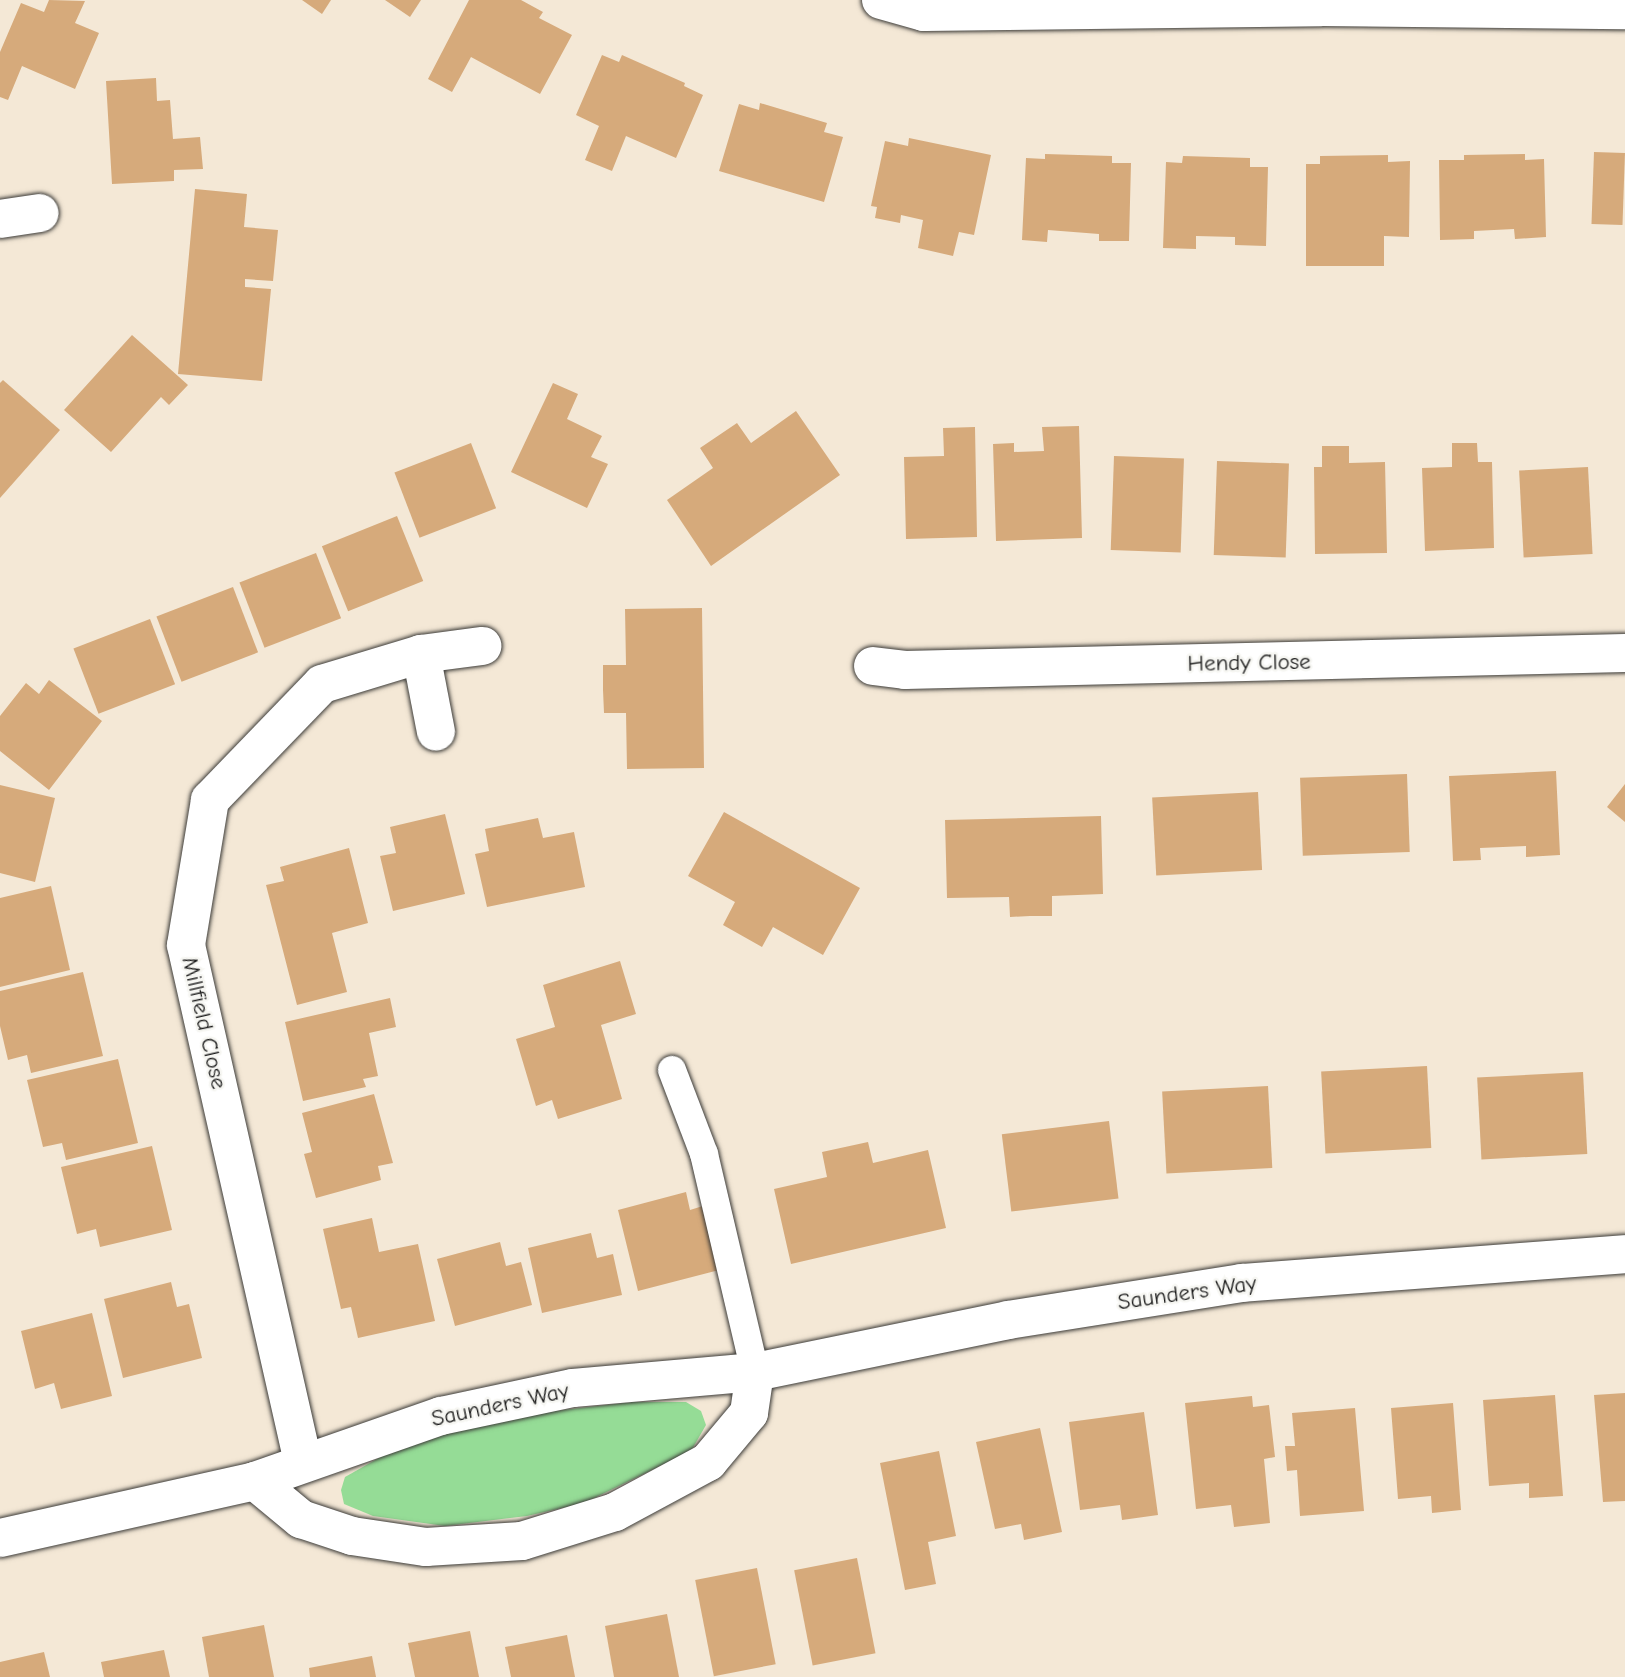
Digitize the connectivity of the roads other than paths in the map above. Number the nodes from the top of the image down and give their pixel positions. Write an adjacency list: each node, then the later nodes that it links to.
1 (881, 0): 2 (street)
2 (1625, 10)
3 (40, 213): 4 (street)
4 (0, 219)
5 (482, 646): 7 (street, Millfield Close)
6 (1625, 653): 8 (street, Hendy Close)
7 (421, 654): 9 (street); 13 (street, Millfield Close)
8 (873, 666)
9 (436, 732)
10 (672, 1070): 12 (lane)
11 (1625, 1254): 12 (street, Saunders Way)
12 (755, 1373): 13 (street, Saunders Way); 14 (street)
13 (303, 1462): 14 (street, Saunders Way)
14 (255, 1481): 15 (street, Saunders Way)
15 (0, 1538)

